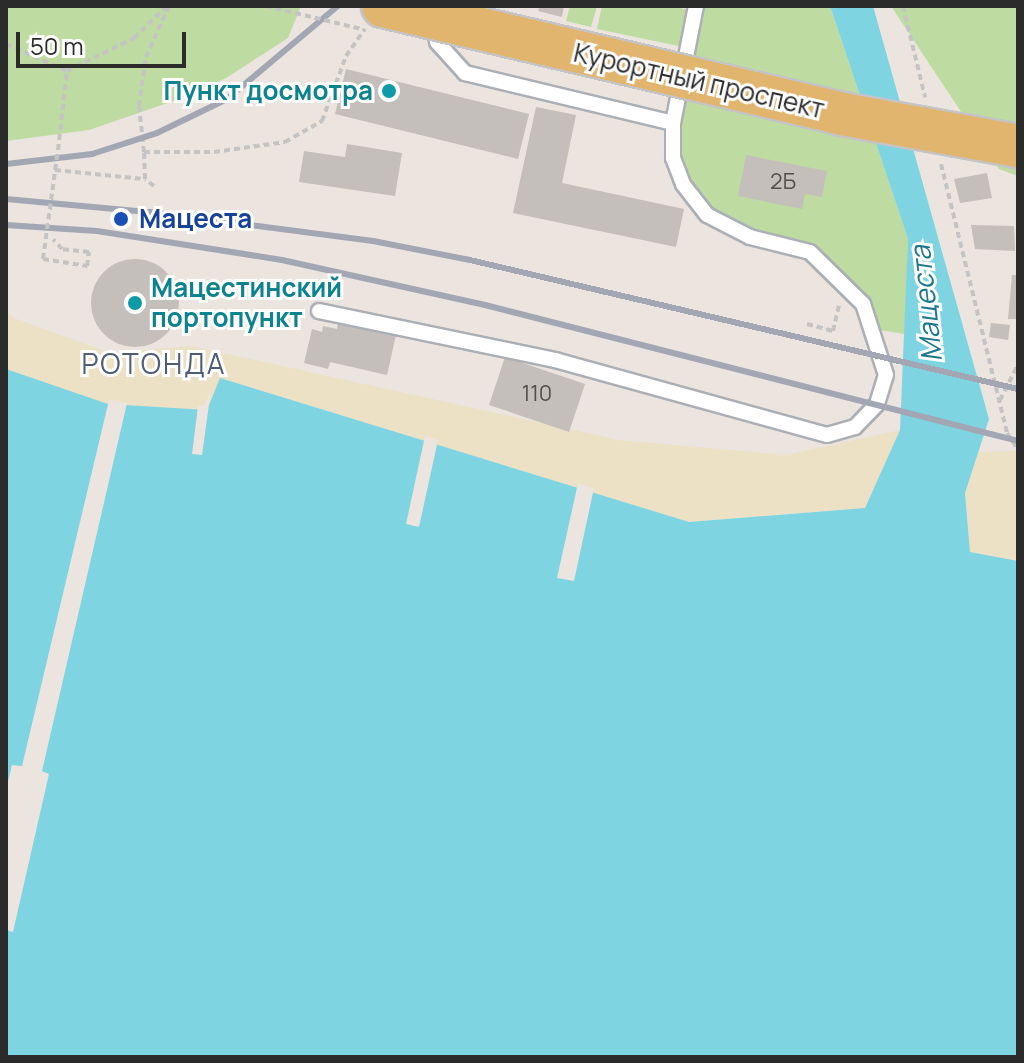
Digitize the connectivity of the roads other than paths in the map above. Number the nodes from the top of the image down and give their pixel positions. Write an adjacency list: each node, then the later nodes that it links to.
1 (435, 6): 4 (lane)
2 (696, 6): 4 (lane)
3 (378, 12): 5 (main road, Курортный проспект, bridge)
4 (673, 123): 6 (lane)
5 (1018, 146)
6 (319, 311)

